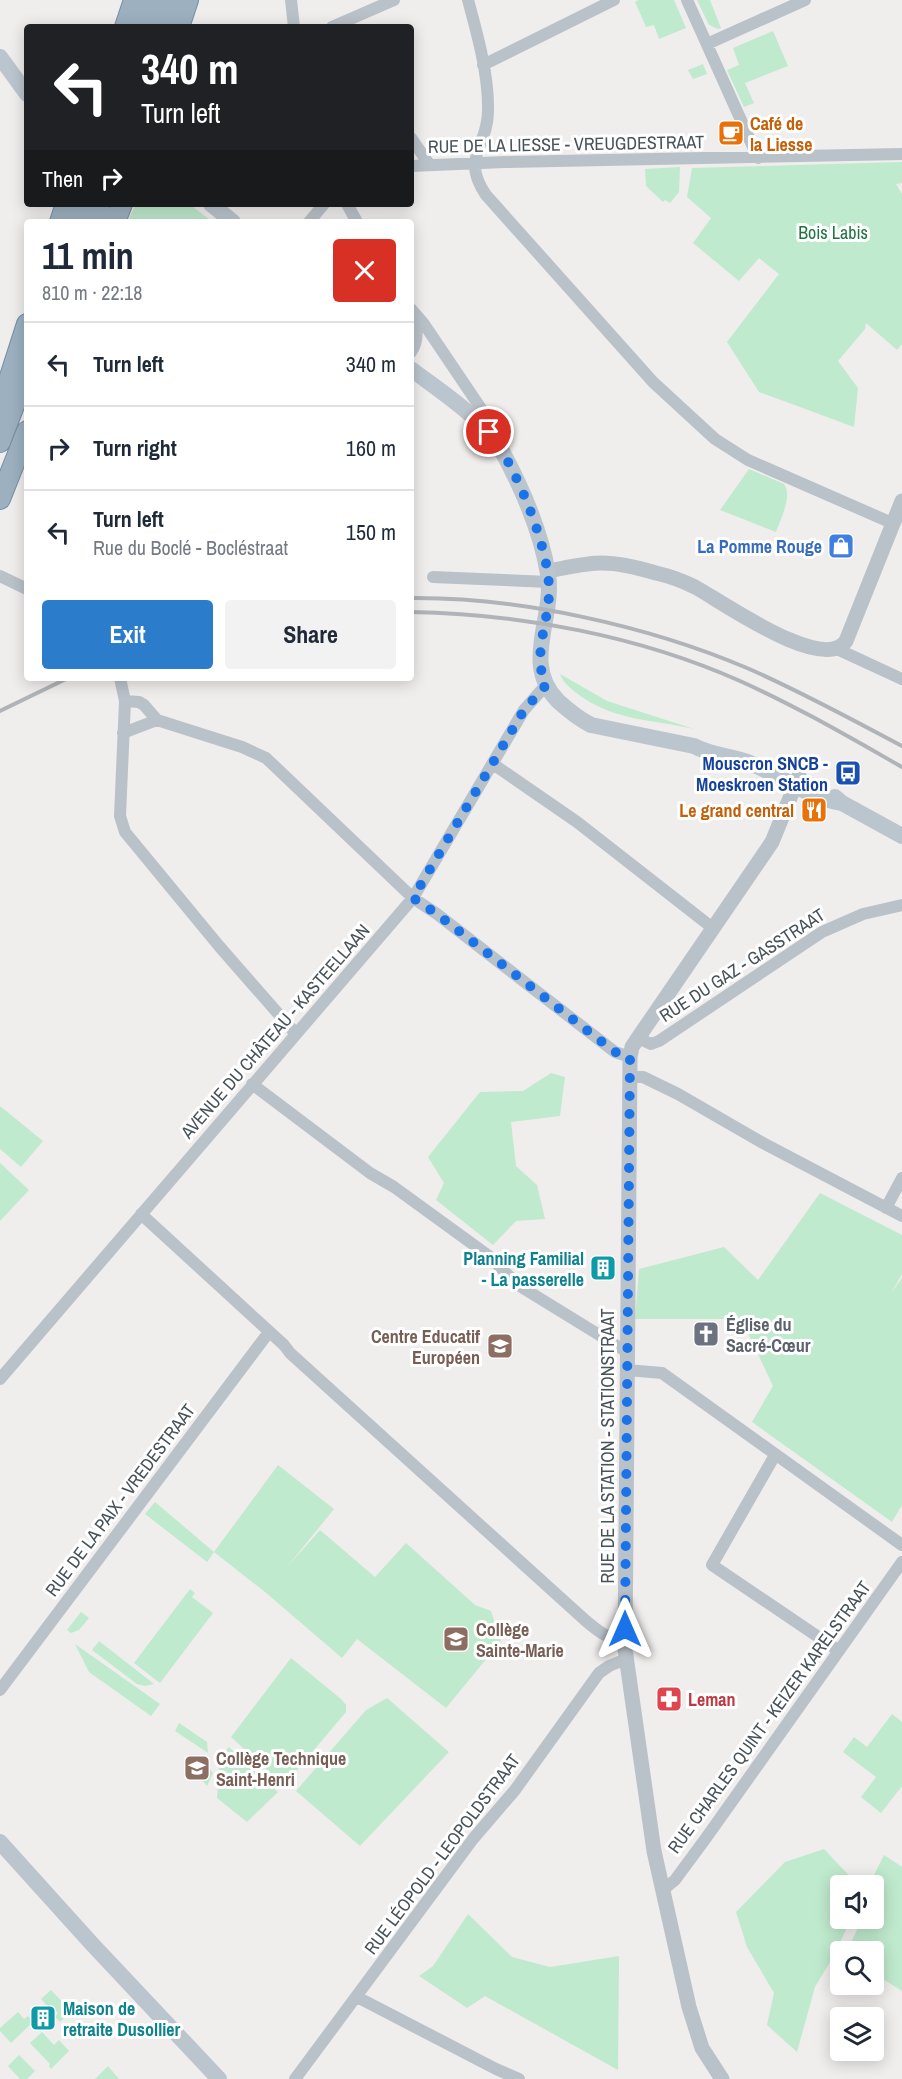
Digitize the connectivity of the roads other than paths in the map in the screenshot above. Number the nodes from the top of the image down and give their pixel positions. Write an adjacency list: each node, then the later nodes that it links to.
1 (134, 0): 11 (highway)
2 (153, 0): 12 (highway)
3 (170, 0): 13 (highway)
4 (188, 0): 14 (highway)
5 (291, 0): 15 (street)
6 (394, 0): 16 (street)
7 (468, 0): 19 (street)
8 (614, 0): 19 (street)
9 (687, 0): 17 (street)
10 (805, 0): 17 (street)
11 (126, 24)
12 (144, 24)
13 (163, 24)
14 (180, 24)
15 (294, 24)
16 (339, 24)
17 (707, 44): 23 (street)
18 (0, 57): 20 (main road)
19 (483, 65): 24 (street)
20 (22, 83)
21 (414, 142): 25 (street)
22 (902, 154): 23 (street, RUE DE LA LIESSE - VREUGDESTRAAT)
23 (758, 158): 24 (street, RUE DE LA LIESSE - VREUGDESTRAAT)
24 (474, 163): 25 (street, RUE DE LA LIESSE - VREUGDESTRAAT); 48 (street)
25 (429, 164): 26 (street, RUE DE LA LIESSE - VREUGDESTRAAT)
26 (414, 166)
27 (113, 207): 30 (highway)
28 (214, 207): 32 (main road)
29 (322, 207): 33 (street)
30 (90, 215): 31 (highway)
31 (73, 219)
32 (229, 219)
33 (312, 219)
34 (414, 313): 41 (street)
35 (414, 320): 37 (street)
36 (24, 333): 40 (highway)
37 (414, 347)
38 (414, 371): 41 (main road)
39 (24, 380): 43 (highway)
40 (0, 424)
41 (489, 432): 51 (main road)
42 (24, 439): 45 (highway)
43 (0, 442)
44 (24, 465): 47 (highway)
45 (0, 499)
46 (902, 501): 48 (street)
47 (0, 504)
48 (892, 524): 53 (street)
49 (0, 576): 52 (street)
50 (433, 577): 51 (street)
51 (548, 577): 53 (street); 56 (main road)
52 (24, 588)
53 (837, 649): 54 (street)
54 (902, 679)
55 (121, 681): 57 (street)
56 (546, 685): 60 (street, AVENUE DU CHÂTEAU - KASTEELLAAN); 61 (main road)
57 (125, 701): 58 (street); 59 (street)
58 (157, 720): 59 (street); 63 (street)
59 (123, 733): 66 (street)
60 (493, 764): 63 (street, AVENUE DU CHÂTEAU - KASTEELLAAN); 65 (street)
61 (797, 781): 62 (main road); 65 (street, RUE DE LA STATION - STATIONSTRAAT)
62 (902, 836)
63 (413, 898): 66 (street, AVENUE DU CHÂTEAU - KASTEELLAAN); 68 (street)
64 (902, 905): 67 (street, RUE DU GAZ - GASSTRAAT)
65 (714, 929): 67 (street, RUE DE LA STATION - STATIONSTRAAT)
66 (296, 1034): 70 (street, AVENUE DU CHÂTEAU - KASTEELLAAN)
67 (639, 1038): 68 (street, RUE DE LA STATION - STATIONSTRAAT)
68 (630, 1057): 69 (street, RUE DE LA STATION - STATIONSTRAAT)
69 (631, 1077): 72 (street); 76 (street, RUE DE LA STATION - STATIONSTRAAT)
70 (252, 1084): 73 (street, AVENUE DU CHÂTEAU - KASTEELLAAN); 76 (street)
71 (902, 1178): 72 (street)
72 (886, 1208): 74 (street)
73 (141, 1214): 75 (street); 78 (street, AVENUE DU CHÂTEAU - KASTEELLAAN)
74 (902, 1216)
75 (269, 1332): 82 (street); 85 (street, RUE DE LA PAIX - VREDESTRAAT)
76 (627, 1352): 77 (street, RUE DE LA STATION - STATIONSTRAAT)
77 (627, 1370): 79 (street); 82 (street, RUE DE LA STATION - STATIONSTRAAT)
78 (0, 1378)
79 (775, 1455): 80 (street); 83 (street)
80 (902, 1545)
81 (902, 1562): 83 (street, RUE CHARLES QUINT - KEIZER KARELSTRAAT)
82 (625, 1638): 84 (street, RUE DE LA STATION - STATIONSTRAAT)
83 (839, 1651): 87 (street, RUE CHARLES QUINT - KEIZER KARELSTRAAT)
84 (626, 1659): 87 (street, RUE DE LA STATION - STATIONSTRAAT); 88 (street, RUE LÉOPOLD - LEOPOLDSTRAAT)
85 (0, 1690)
86 (0, 1842): 89 (main road)
87 (663, 1890): 92 (street, RUE DE LA STATION - STATIONSTRAAT)
88 (357, 1997): 90 (street, RUE LÉOPOLD - LEOPOLDSTRAAT); 91 (street)
89 (219, 2079)
90 (295, 2079)
91 (518, 2079)
92 (722, 2079)

